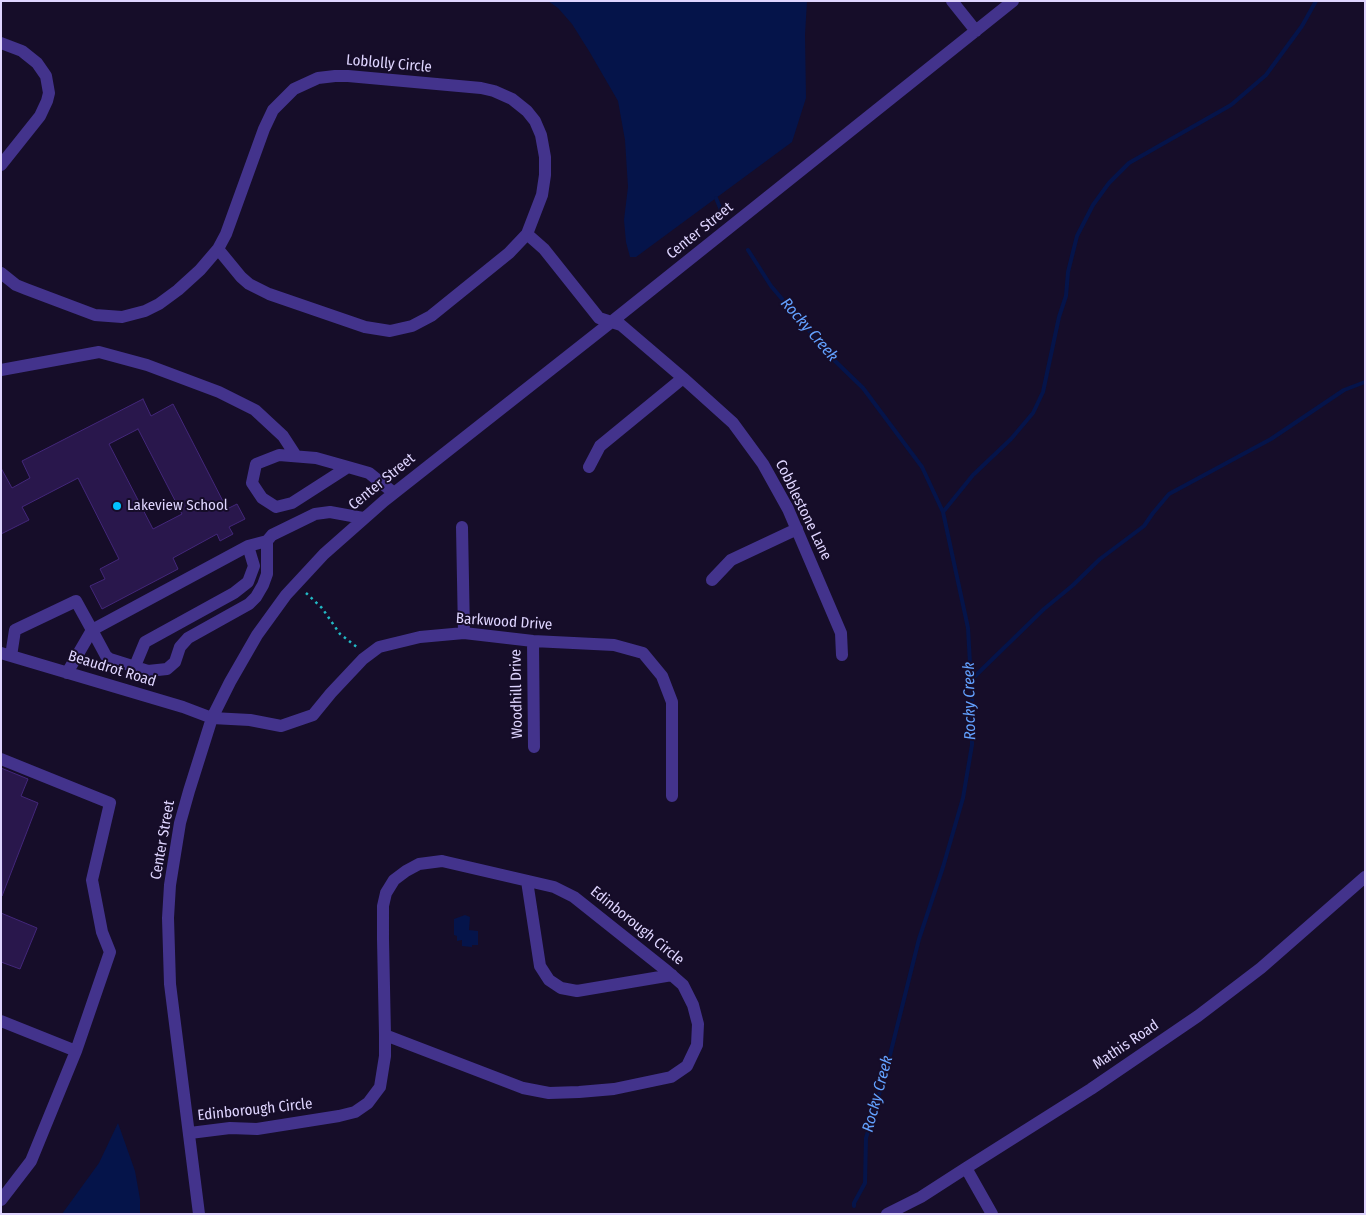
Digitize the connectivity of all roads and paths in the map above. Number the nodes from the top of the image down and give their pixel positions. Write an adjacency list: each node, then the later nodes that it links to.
1 (952, 1): 3 (street)
2 (1013, 1): 3 (street, Center Street)
3 (976, 31): 9 (street, Center Street)
4 (1, 43): 5 (street)
5 (1, 165)
6 (527, 234): 7 (street, Loblolly Circle); 7 (street, Loblolly Circle); 9 (street)
7 (218, 249): 8 (street, Loblolly Circle)
8 (1, 273)
9 (610, 323): 11 (street, Cobblestone Lane); 15 (street, Center Street)
10 (1, 370): 12 (street)
11 (683, 378): 14 (street); 18 (street, Cobblestone Lane)
12 (296, 456): 13 (street); 13 (street)
13 (348, 467): 15 (street)
14 (589, 467)
15 (394, 493): 16 (street, Center Street)
16 (363, 518): 19 (street); 31 (street, Center Street)
17 (462, 527): 24 (street)
18 (797, 529): 21 (street); 27 (street, Cobblestone Lane)
19 (267, 541): 20 (street); 29 (street)
20 (248, 546): 23 (street); 29 (street)
21 (712, 580)
22 (306, 593): 28 (path)
23 (92, 630): 26 (street); 29 (street); 30 (street)
24 (464, 633): 25 (street, Barkwood Drive); 28 (street, Barkwood Drive)
25 (533, 641): 32 (street, Woodhill Drive); 34 (street, Barkwood Drive)
26 (6, 654): 30 (street, Beaudrot Road)
27 (842, 655)
28 (367, 656): 31 (street, Barkwood Drive)
29 (135, 666)
30 (66, 672): 31 (street, Beaudrot Road)
31 (212, 718): 41 (street, Center Street)
32 (534, 747)
33 (1, 759): 40 (street)
34 (672, 796)
35 (1365, 877): 42 (street, Mathis Road)
36 (527, 881): 37 (street, Edinborough Circle); 37 (street); 39 (street, Edinborough Circle)
37 (672, 975): 39 (street, Edinborough Circle)
38 (1, 1020): 40 (street)
39 (385, 1035): 41 (street, Edinborough Circle)
40 (76, 1051): 43 (street)
41 (190, 1133): 44 (street, Center Street)
42 (966, 1168): 45 (street, Mathis Road); 46 (street)
43 (1, 1200)
44 (199, 1214)
45 (887, 1214)
46 (992, 1214)

